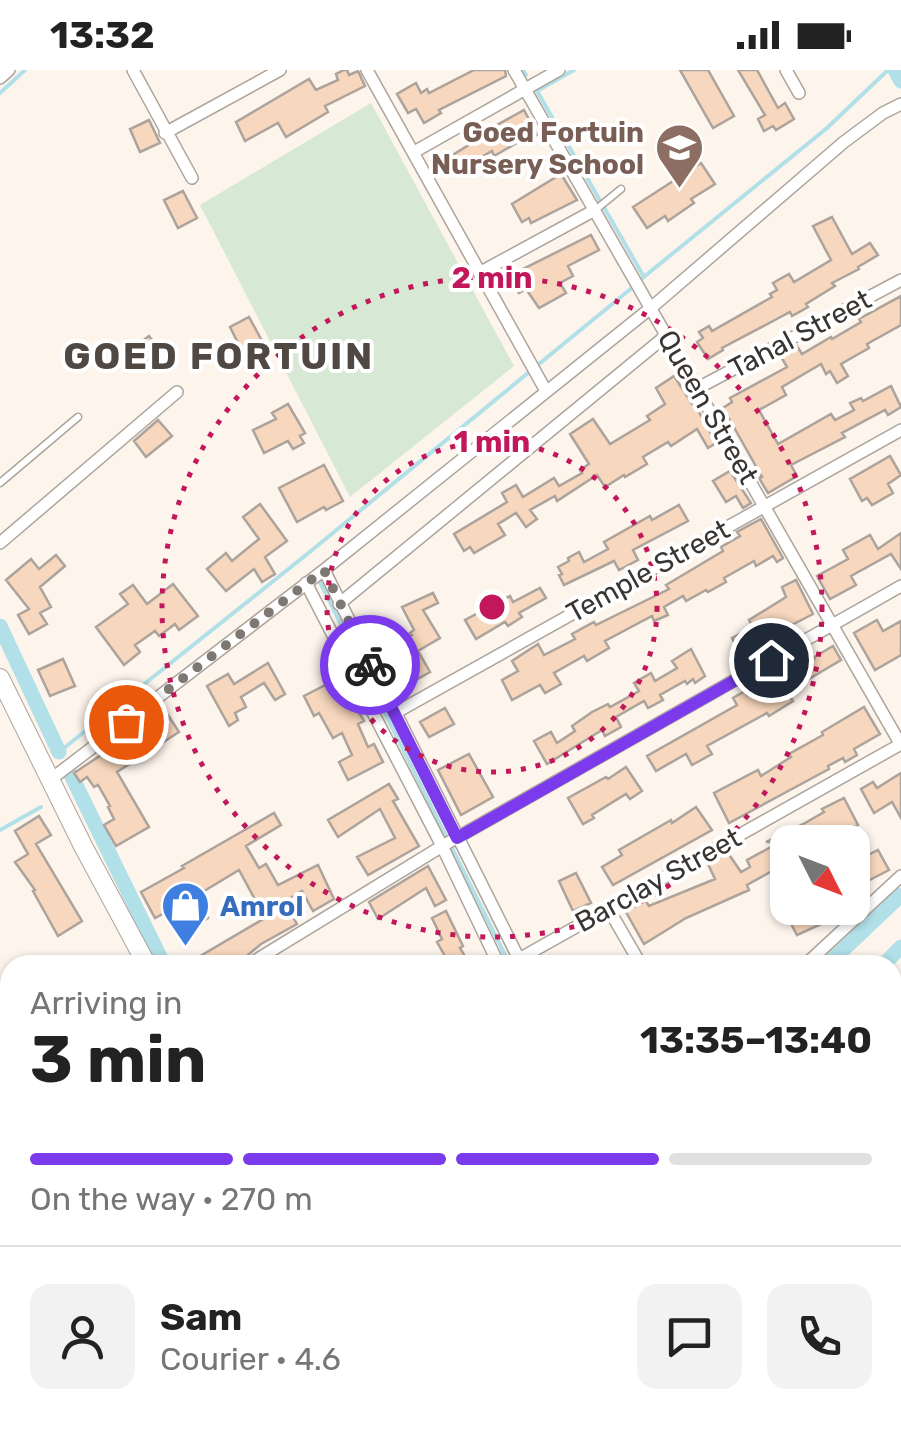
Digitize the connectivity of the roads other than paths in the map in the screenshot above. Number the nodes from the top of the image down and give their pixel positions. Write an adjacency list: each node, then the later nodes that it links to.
1 (9, 70): 8 (street)
2 (132, 70): 12 (street)
3 (280, 70): 12 (street)
4 (367, 70): 13 (street)
5 (514, 70): 9 (street, Queen Street)
6 (559, 70): 9 (street)
7 (786, 70): 10 (street)
8 (0, 78)
9 (525, 90): 13 (street); 16 (street, Queen Street)
10 (798, 93)
11 (901, 104): 19 (street)
12 (166, 133): 14 (street)
13 (414, 152): 17 (street)
14 (192, 178)
15 (621, 188): 16 (lane)
16 (596, 210): 17 (street); 19 (street, Queen Street)
17 (479, 273): 22 (street)
18 (901, 280): 21 (street, Tahal Street)
19 (652, 307): 20 (street, Queen Street); 22 (street)
20 (667, 335): 21 (street, Queen Street); 32 (street)
21 (698, 388): 27 (street, Queen Street)
22 (546, 391): 29 (street)
23 (177, 392): 28 (street)
24 (78, 417): 26 (lane)
25 (901, 430): 27 (street, Temple Street)
26 (0, 483)
27 (764, 505): 33 (street, Queen Street); 35 (street, Temple Street)
28 (0, 542)
29 (324, 570): 30 (street); 32 (street)
30 (306, 583): 37 (street); 38 (street)
31 (901, 586): 33 (street)
32 (340, 604): 35 (street)
33 (832, 625): 36 (street, Queen Street); 38 (street)
34 (0, 678): 37 (main road)
35 (395, 713): 38 (street)
36 (901, 744): 40 (street, Barclay Street)
37 (50, 780): 41 (main road)
38 (449, 842): 42 (street); 43 (street); 44 (street)
39 (901, 876): 47 (street)
40 (608, 908): 45 (street, Barclay Street); 46 (street)
41 (142, 955)
42 (264, 955)
43 (495, 955)
44 (517, 955)
45 (532, 955)
46 (635, 955)
47 (817, 955)

